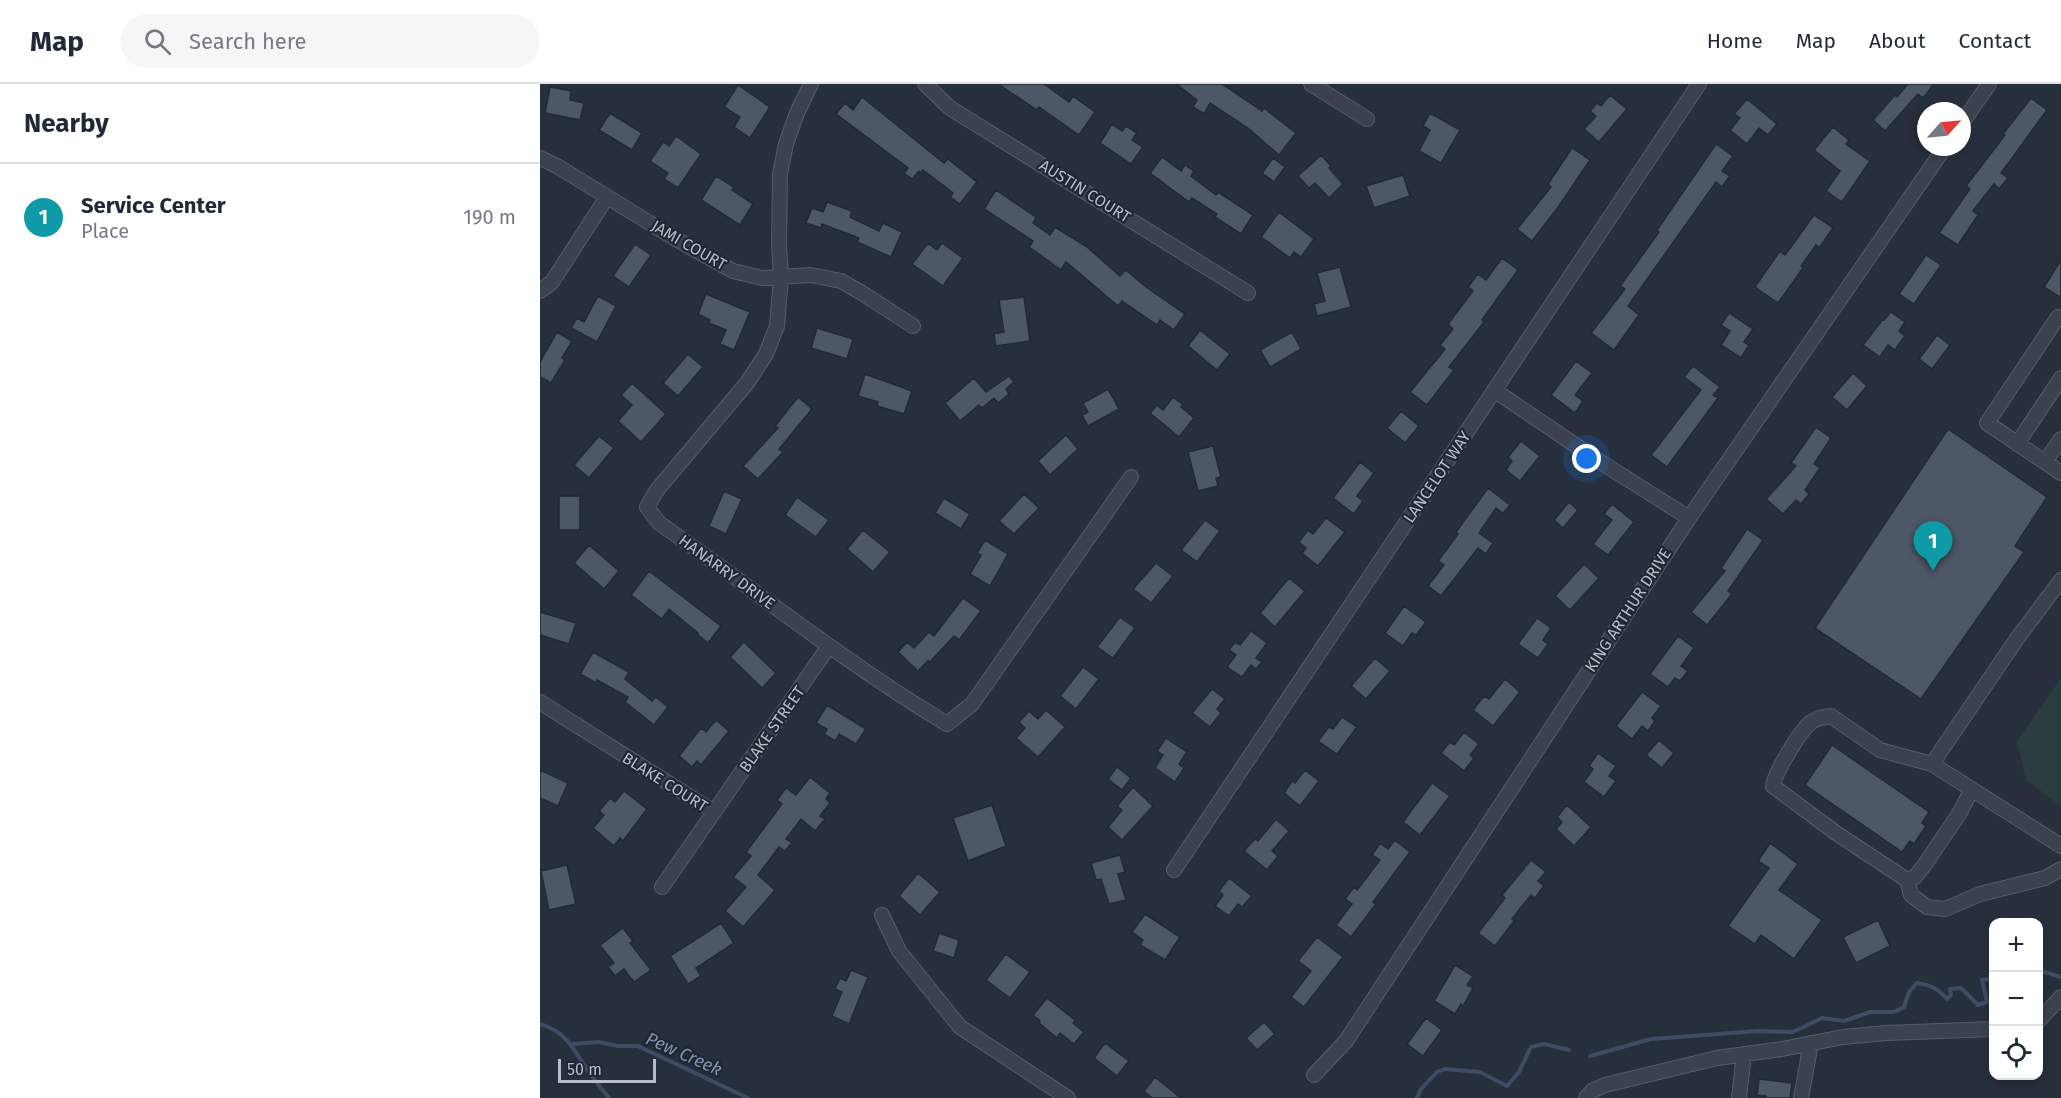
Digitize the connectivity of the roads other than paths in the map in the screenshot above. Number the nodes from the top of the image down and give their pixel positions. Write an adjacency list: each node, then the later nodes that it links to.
1 (811, 84): 11 (street, HANARRY DRIVE)
2 (925, 84): 13 (street, AUSTIN COURT)
3 (1311, 84): 7 (street)
4 (1699, 84): 17 (street, LANCELOT WAY)
5 (1989, 84): 6 (street)
6 (1971, 110)
7 (1367, 119)
8 (1939, 156): 23 (street, KING ARTHUR DRIVE)
9 (540, 158): 10 (street, JAMI COURT)
10 (607, 197): 11 (street, JAMI COURT); 12 (street)
11 (781, 277): 15 (street, JAMI COURT); 25 (street, HANARRY DRIVE)
12 (540, 291)
13 (1248, 292)
14 (2060, 318): 19 (street)
15 (913, 327)
16 (2061, 378): 19 (street)
17 (1494, 390): 23 (street); 32 (street, LANCELOT WAY)
18 (2061, 439): 20 (street)
19 (2016, 443): 20 (street)
20 (2045, 462): 21 (street)
21 (2061, 473)
22 (1131, 477): 25 (street, HANARRY DRIVE)
23 (1689, 518): 41 (street, KING ARTHUR DRIVE)
24 (2061, 580): 27 (street)
25 (829, 646): 29 (street, BLAKE STREET)
26 (540, 702): 29 (street, BLAKE COURT)
27 (1932, 764): 28 (street); 33 (street)
28 (1972, 789): 30 (street); 33 (street)
29 (714, 812): 34 (street, BLAKE COURT)
30 (2061, 846)
31 (2061, 869): 33 (street)
32 (1174, 870)
33 (1906, 880)
34 (662, 887)
35 (882, 915): 42 (street)
36 (2061, 997): 37 (street)
37 (2043, 1016)
38 (1989, 1029): 39 (street)
39 (1811, 1043): 40 (street); 45 (street)
40 (1744, 1054): 43 (street); 44 (street)
41 (1314, 1075)
42 (1068, 1098)
43 (1586, 1098)
44 (1739, 1098)
45 (1801, 1098)

